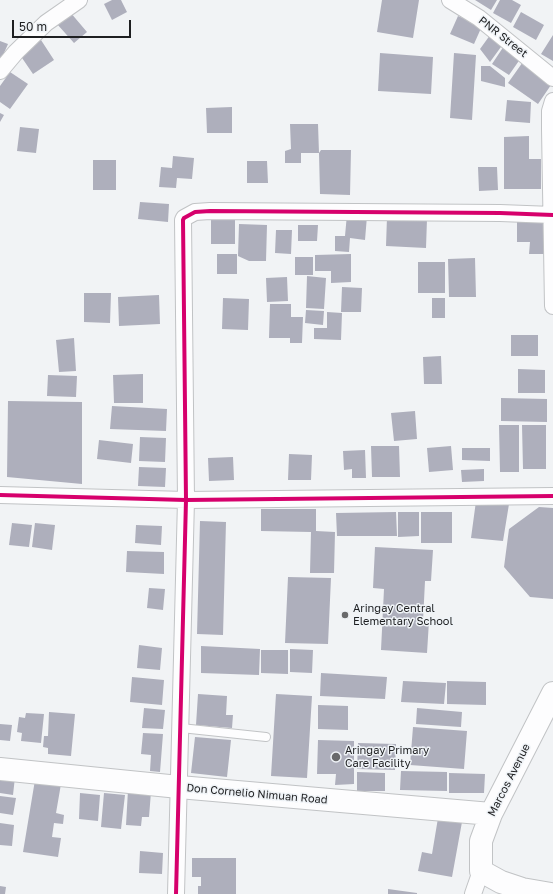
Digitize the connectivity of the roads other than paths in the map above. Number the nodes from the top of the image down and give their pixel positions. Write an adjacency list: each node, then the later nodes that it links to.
1 (79, 0): 3 (street)
2 (450, 0): 4 (street, PNR Street)
3 (0, 71)
4 (553, 78)
5 (553, 101): 6 (street)
6 (552, 215): 7 (street); 10 (street)
7 (553, 306)
8 (0, 495): 10 (street)
9 (553, 496): 10 (street)
10 (186, 500): 12 (street)
11 (553, 693): 16 (street, Marcos Avenue)
12 (181, 728): 13 (lane); 15 (street)
13 (266, 737)
14 (0, 769): 15 (street, Don Cornelio Nimuan Road)
15 (179, 787): 16 (street, Don Cornelio Nimuan Road); 18 (street)
16 (490, 814): 17 (street, Marcos Avenue)
17 (481, 871): 19 (street); 20 (street)
18 (176, 894)
19 (473, 894)
20 (551, 894)

